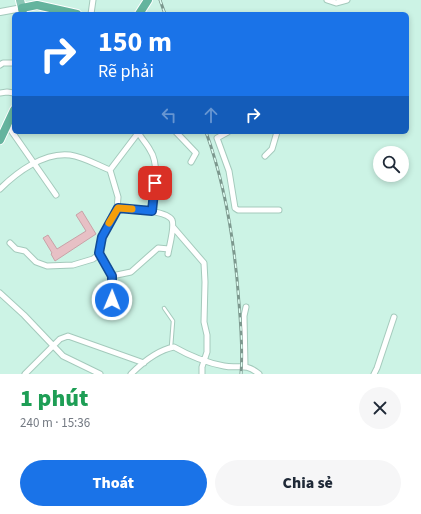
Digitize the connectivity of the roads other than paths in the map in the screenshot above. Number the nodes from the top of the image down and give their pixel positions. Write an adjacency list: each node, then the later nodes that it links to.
1 (93, 0): 8 (street)
2 (148, 0): 9 (highway)
3 (327, 0): 4 (street)
4 (347, 0)
5 (22, 7): 6 (street); 7 (highway)
6 (0, 12)
7 (68, 12)
8 (91, 12)
9 (140, 12)
10 (12, 63): 11 (street)
11 (0, 66)
12 (0, 93): 13 (street)
13 (12, 93)
14 (12, 115): 15 (highway)
15 (8, 126): 16 (street); 23 (highway)
16 (12, 132)
17 (14, 134): 26 (street)
18 (137, 134): 27 (street)
19 (139, 134): 32 (street)
20 (178, 134): 25 (street)
21 (224, 134): 31 (street)
22 (276, 134): 24 (street)
23 (0, 140)
24 (265, 156)
25 (191, 162)
26 (34, 163): 27 (street); 28 (street); 29 (street)
27 (110, 170): 30 (street)
28 (0, 189)
29 (56, 195)
30 (118, 208): 32 (street); 35 (street)
31 (279, 210)
32 (152, 211): 33 (street)
33 (173, 227): 36 (street); 44 (street)
34 (10, 243): 35 (street)
35 (99, 253): 36 (street)
36 (112, 276): 40 (street)
37 (0, 293): 42 (street)
38 (246, 307): 46 (street)
39 (164, 308): 43 (lane)
40 (112, 312)
41 (394, 317): 52 (street)
42 (53, 347): 45 (street); 47 (street); 48 (street)
43 (171, 348): 44 (street); 45 (street)
44 (205, 360): 46 (street); 50 (street)
45 (144, 363): 49 (street)
46 (245, 366): 51 (street)
47 (25, 374)
48 (100, 374)
49 (131, 374)
50 (202, 374)
51 (259, 374)
52 (374, 374)

